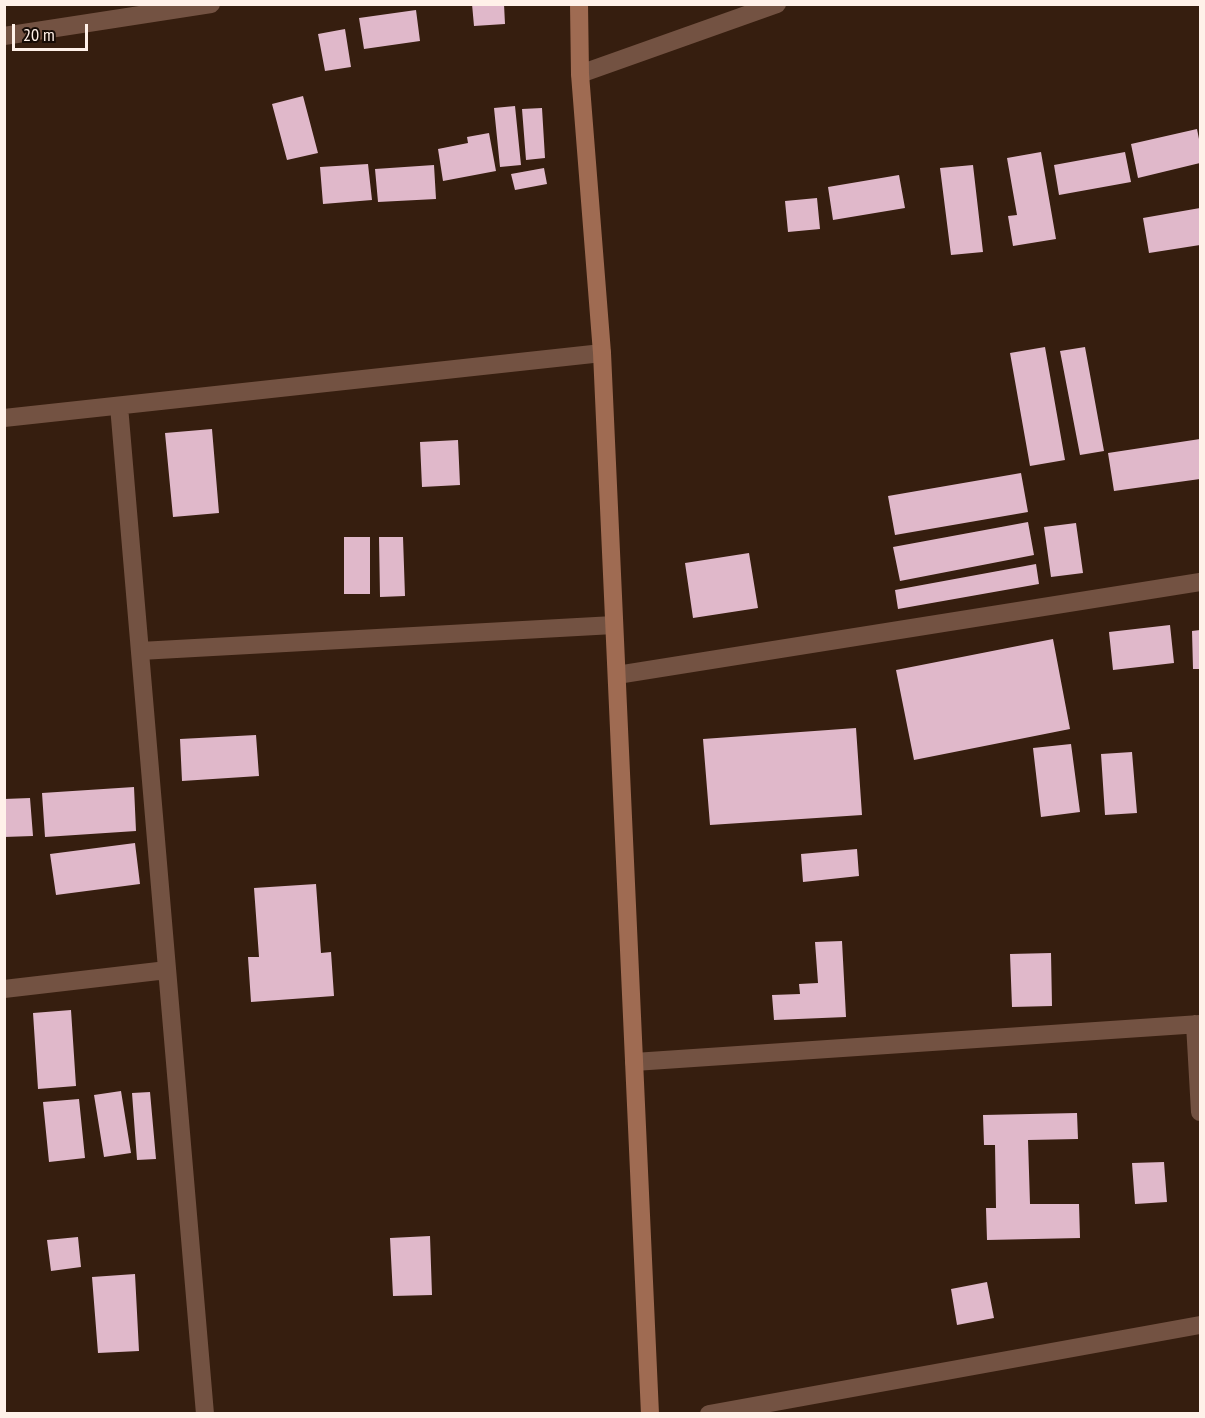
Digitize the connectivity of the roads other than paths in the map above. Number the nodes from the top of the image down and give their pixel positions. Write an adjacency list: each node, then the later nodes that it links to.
1 (211, 4): 4 (street)
2 (579, 4): 5 (main road)
3 (777, 4): 5 (street)
4 (4, 36)
5 (580, 74): 6 (main road)
6 (602, 353): 7 (street); 10 (main road)
7 (118, 406): 8 (street); 11 (street)
8 (4, 418)
9 (1200, 582): 12 (street)
10 (614, 625): 11 (street); 12 (main road)
11 (140, 651): 13 (street)
12 (617, 675): 16 (main road)
13 (167, 970): 14 (street); 19 (street)
14 (4, 989)
15 (1198, 1024): 16 (street); 17 (street)
16 (634, 1062): 20 (main road)
17 (1200, 1112)
18 (1200, 1325): 21 (street)
19 (205, 1413)
20 (650, 1413)
21 (709, 1413)

